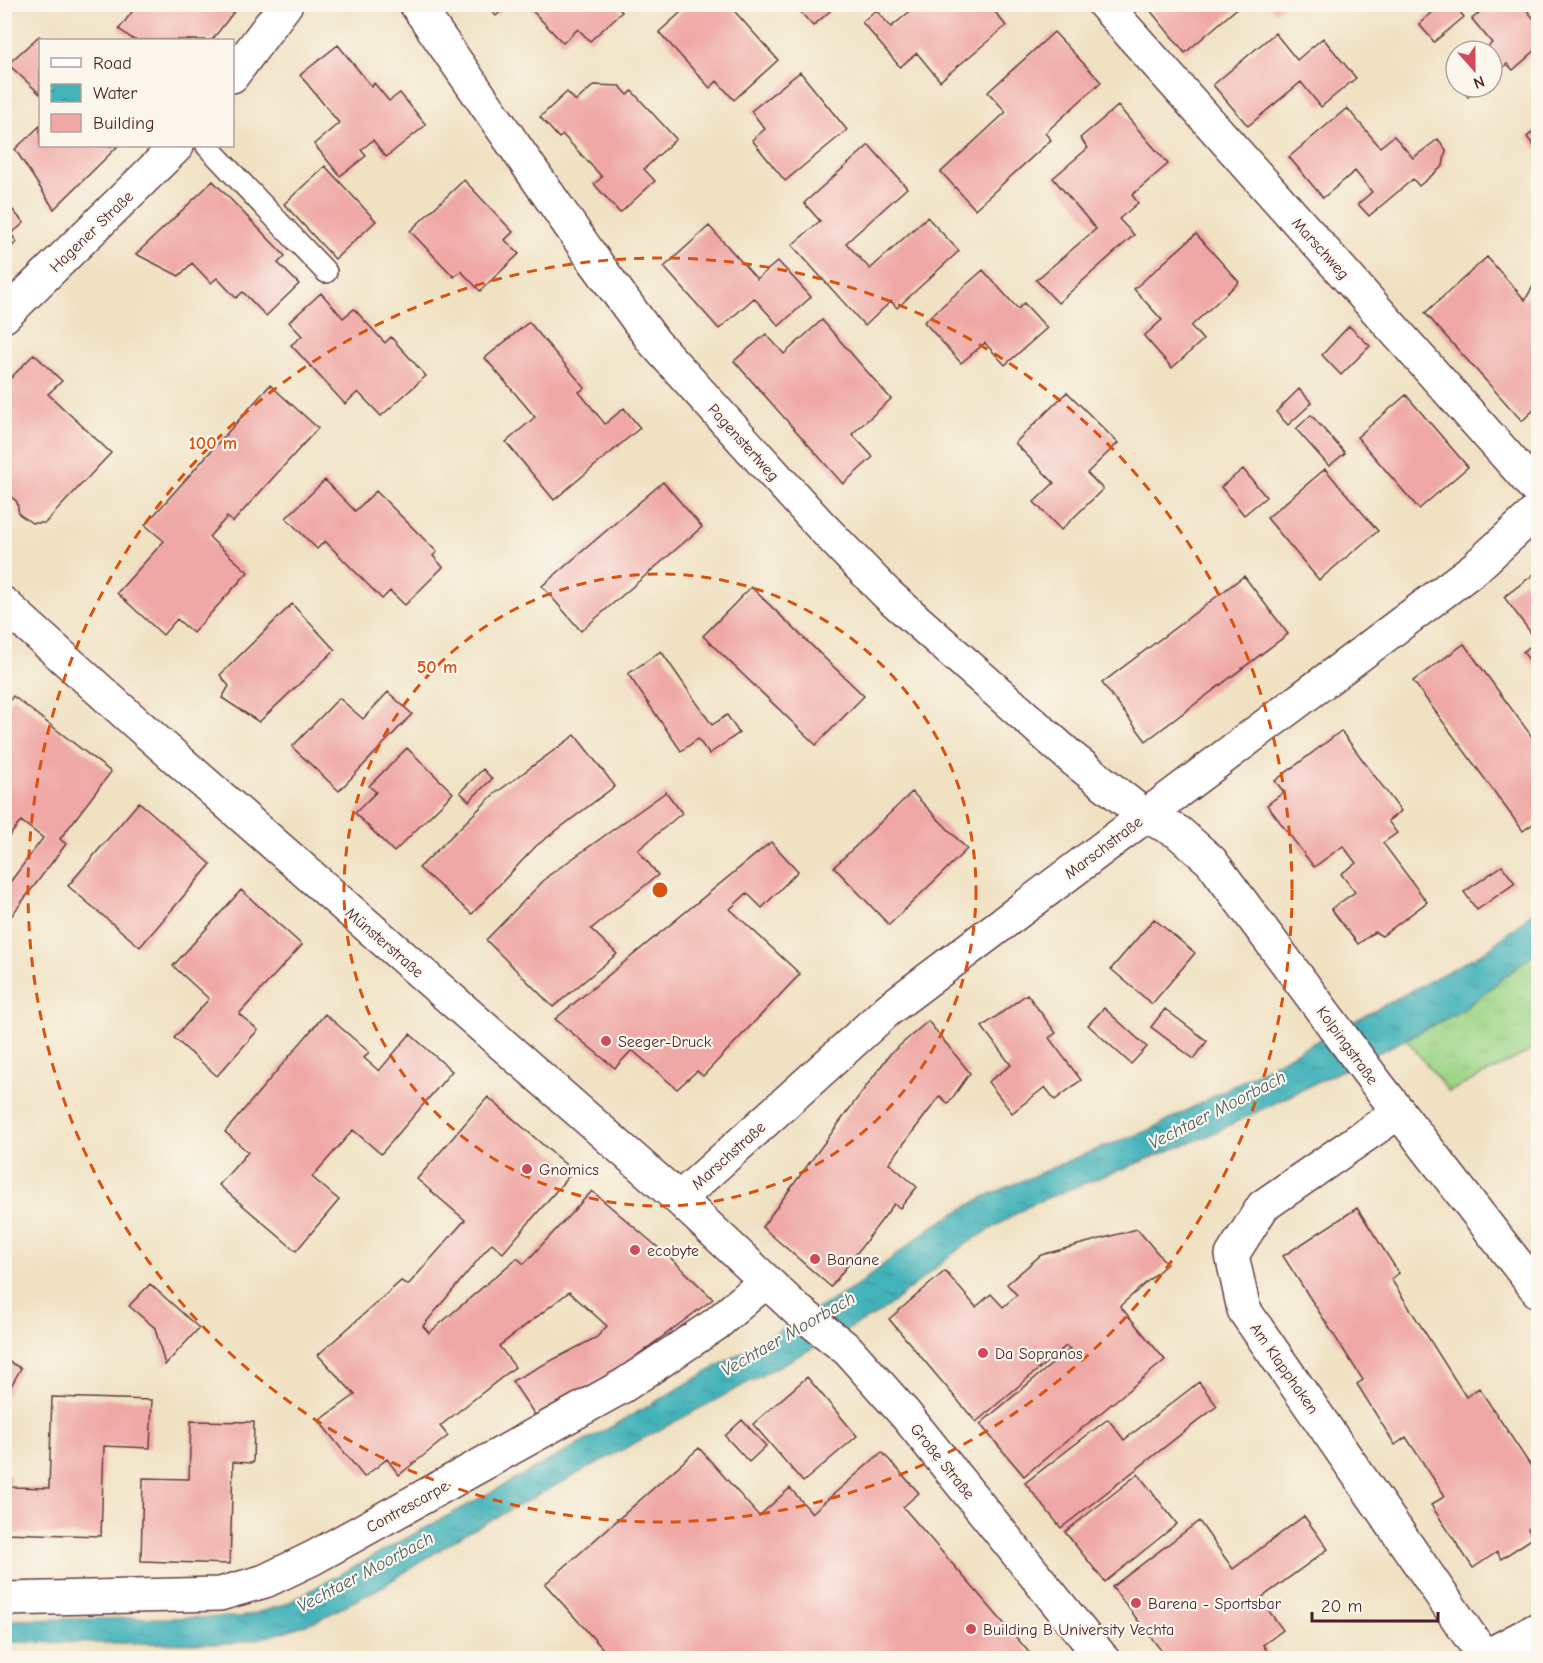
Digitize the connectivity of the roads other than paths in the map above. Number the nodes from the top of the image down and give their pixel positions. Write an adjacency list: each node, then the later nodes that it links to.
1 (286, 4): 4 (street)
2 (416, 4): 12 (street, Pagenstertweg)
3 (1104, 4): 9 (street, Marschweg)
4 (234, 73)
5 (176, 147): 8 (street, Hagener Straße)
6 (208, 147): 7 (lane)
7 (326, 272)
8 (4, 316)
9 (1539, 491)
10 (1539, 510): 12 (street, Marschstraße)
11 (4, 604): 14 (street, Münsterstraße)
12 (1144, 815): 13 (street, Kolpingstraße); 14 (street, Marschstraße)
13 (1399, 1112): 16 (street, Kolpingstraße); 19 (street, Am Klapphaken)
14 (679, 1198): 15 (street, Münsterstraße)
15 (765, 1282): 17 (street, Contrescarpe); 20 (street, Große Straße)
16 (1539, 1291)
17 (4, 1599)
18 (1539, 1629): 19 (street)
19 (1484, 1658)
20 (1102, 1659)

